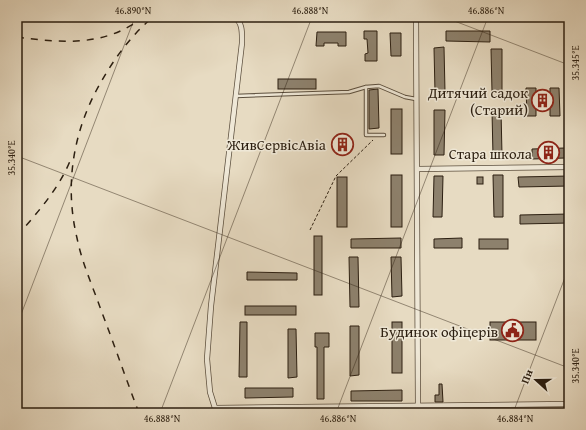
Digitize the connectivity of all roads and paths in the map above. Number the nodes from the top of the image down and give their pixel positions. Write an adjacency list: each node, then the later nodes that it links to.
1 (130, 17): 2 (street)
2 (190, 17)
3 (234, 17): 6 (street)
4 (416, 17): 7 (street)
5 (366, 87): 6 (lane); 7 (lane); 8 (lane)
6 (236, 96): 16 (street)
7 (417, 99): 11 (street)
8 (378, 135): 9 (lane); 12 (path)
9 (384, 135)
10 (569, 167): 11 (street)
11 (418, 169): 14 (street)
12 (310, 230)
13 (569, 404): 15 (street)
14 (418, 406): 15 (street); 16 (street)
15 (476, 406): 17 (street)
16 (214, 410)
17 (476, 413)

